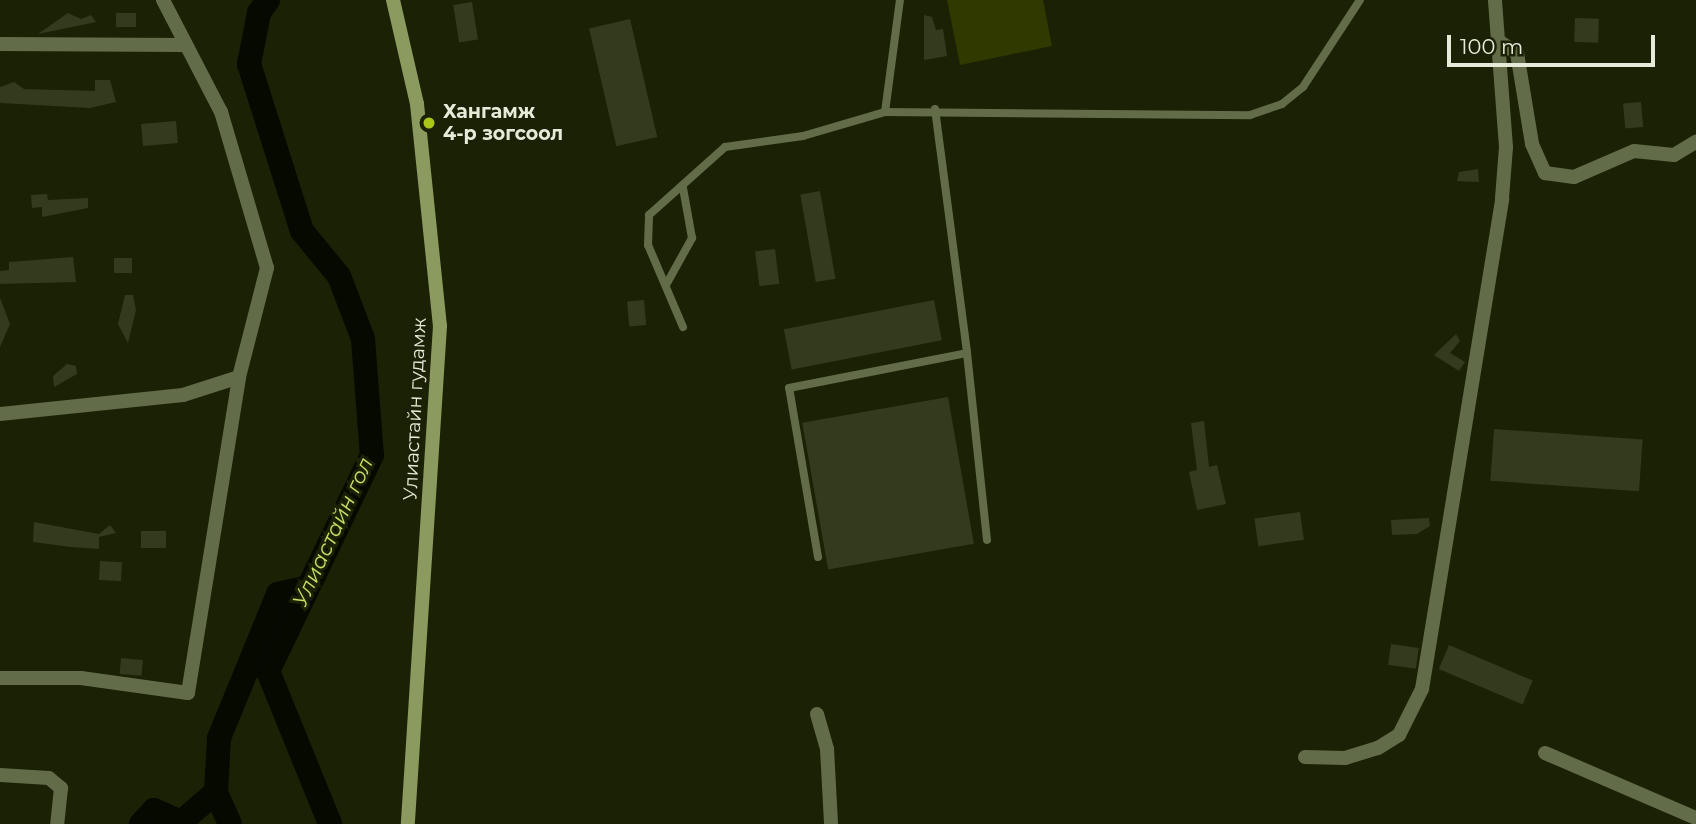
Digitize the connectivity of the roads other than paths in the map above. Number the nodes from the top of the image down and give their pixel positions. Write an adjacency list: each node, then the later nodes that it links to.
1 (163, 0): 8 (street)
2 (393, 0): 27 (main road, Улиастайн гудамж)
3 (900, 0): 10 (lane)
4 (1360, 0): 9 (lane)
5 (1495, 0): 6 (street)
6 (1497, 40): 11 (street); 23 (street)
7 (0, 44): 8 (street)
8 (183, 45): 16 (street)
9 (935, 109): 10 (lane); 15 (lane)
10 (885, 113): 12 (lane)
11 (1696, 142)
12 (683, 188): 13 (lane); 13 (lane)
13 (666, 285): 14 (lane)
14 (682, 327)
15 (967, 353): 18 (lane); 19 (lane)
16 (239, 377): 17 (street); 20 (street)
17 (0, 414)
18 (987, 540)
19 (818, 557)
20 (0, 678)
21 (817, 714): 28 (street)
22 (1545, 753): 25 (street)
23 (1305, 757)
24 (0, 775): 26 (street)
25 (1696, 818)
26 (57, 824)
27 (408, 824)
28 (831, 824)

